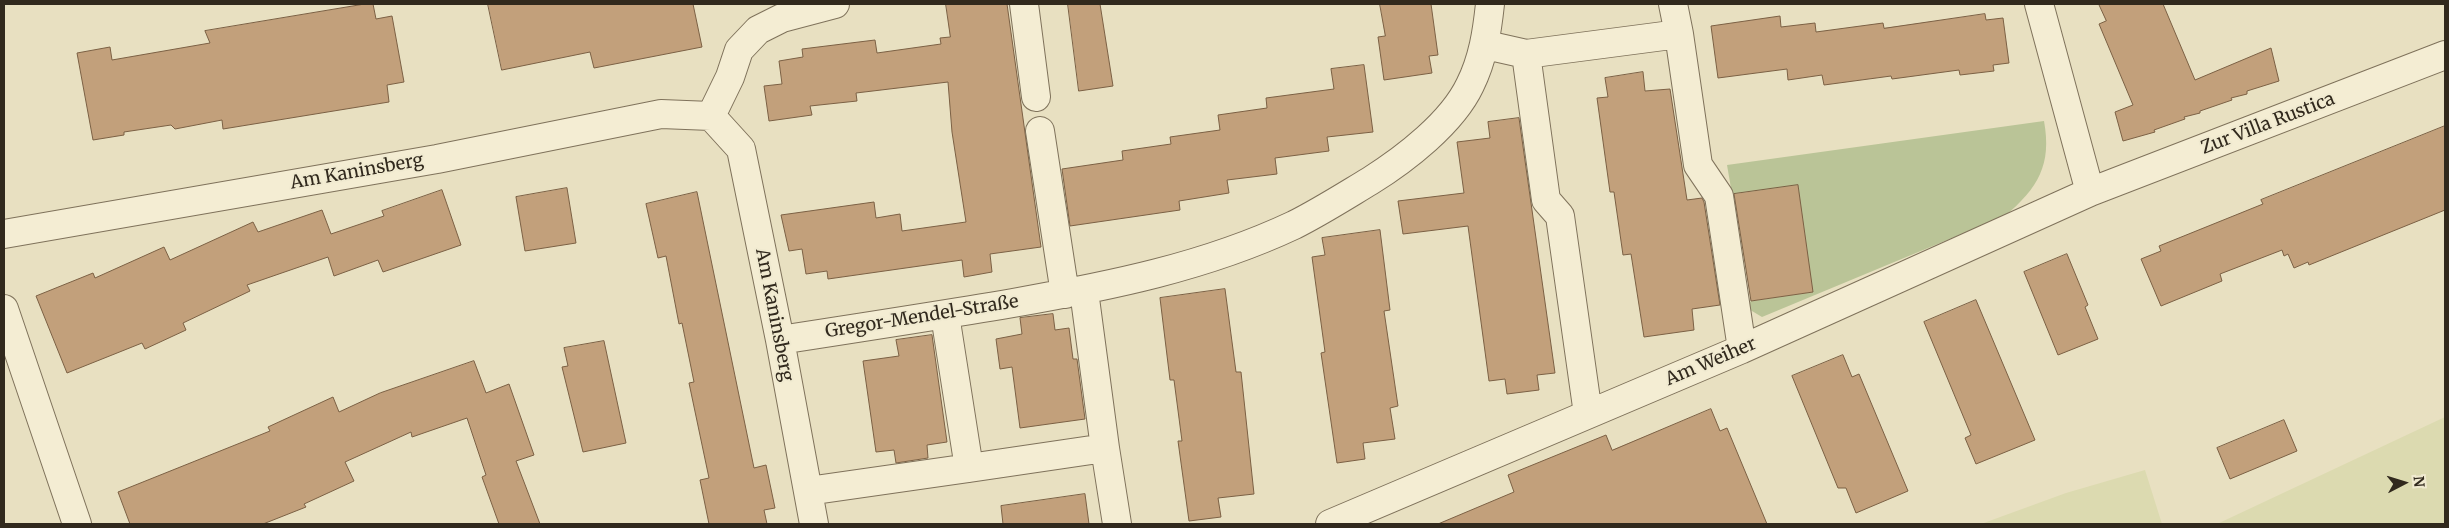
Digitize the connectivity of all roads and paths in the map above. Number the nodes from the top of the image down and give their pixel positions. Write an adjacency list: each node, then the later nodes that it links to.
1 (835, 4): 11 (street)
2 (1024, 4): 10 (street)
3 (1490, 4): 7 (street, Gregor-Mendel-Straße)
4 (1673, 4): 6 (street)
5 (2039, 4): 13 (street)
6 (1679, 34): 8 (street); 19 (street)
7 (1486, 44): 8 (street); 15 (street, Gregor-Mendel-Straße)
8 (1526, 54): 20 (street)
9 (2445, 55): 13 (street, Zur Villa Rustica)
10 (1036, 97)
11 (711, 116): 14 (street, Am Kaninsberg); 18 (street, Am Kaninsberg)
12 (1040, 131): 15 (street)
13 (2090, 192): 19 (street, Am Weiher)
14 (4, 234)
15 (1074, 292): 17 (street, Gregor-Mendel-Straße); 21 (street)
16 (4, 309): 24 (street)
17 (945, 315): 18 (street, Gregor-Mendel-Straße); 22 (street)
18 (780, 340): 23 (street, Am Kaninsberg)
19 (1742, 349): 20 (street, Am Weiher)
20 (1588, 414): 27 (street, Am Weiher)
21 (1105, 448): 22 (street); 26 (street)
22 (969, 468): 23 (street)
23 (808, 491): 25 (street, Am Kaninsberg)
24 (77, 524)
25 (814, 524)
26 (1117, 524)
27 (1330, 524)

